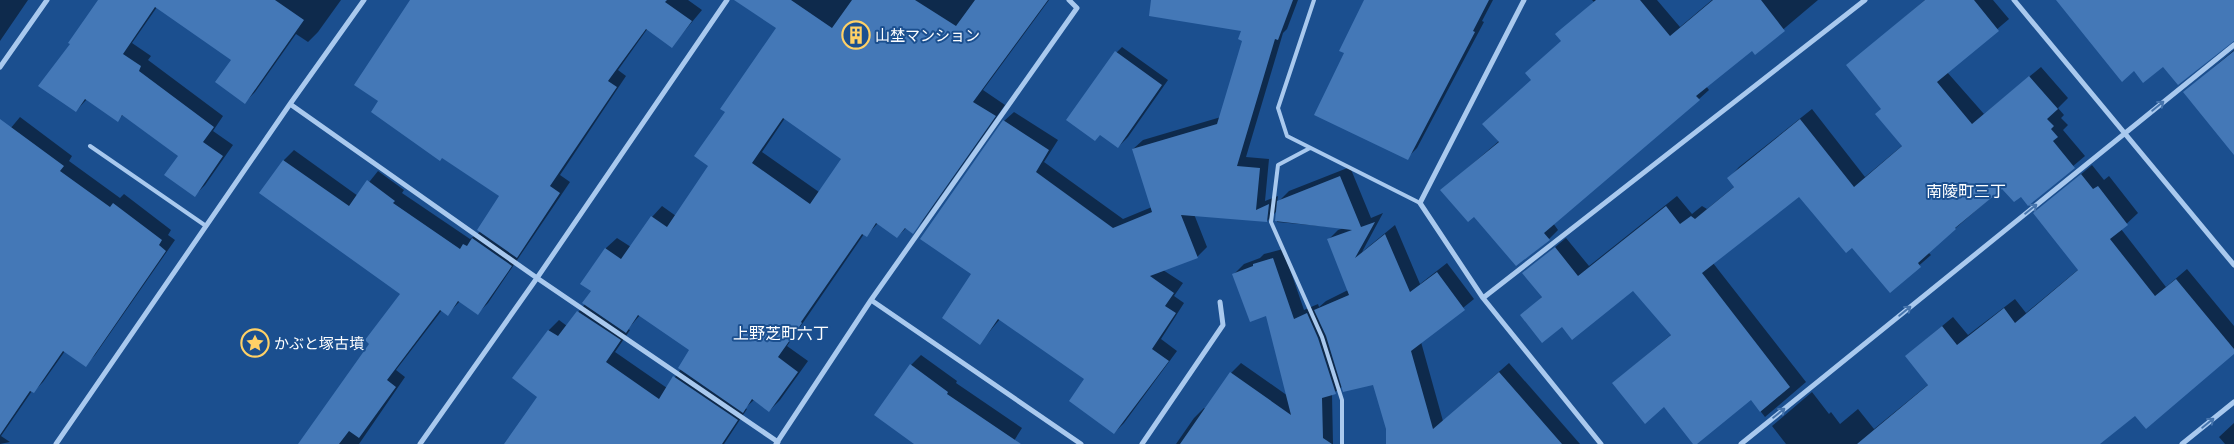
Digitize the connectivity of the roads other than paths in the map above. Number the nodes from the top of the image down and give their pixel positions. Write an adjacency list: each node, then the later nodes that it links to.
1 (47, 0): 10 (street)
2 (364, 0): 11 (street)
3 (727, 0): 18 (street)
4 (1069, 0): 20 (street)
5 (1314, 0): 14 (lane)
6 (1524, 0): 15 (street)
7 (1865, 0): 19 (street)
8 (2014, 0): 12 (street)
9 (2234, 45): 12 (street, one-way to 9)
10 (0, 67)
11 (290, 104): 16 (street); 18 (street)
12 (2125, 133): 17 (street); 30 (street, one-way to 12)
13 (90, 146): 16 (lane)
14 (1310, 148): 15 (lane); 28 (lane)
15 (1420, 203): 19 (street)
16 (206, 226): 24 (street)
17 (2234, 265)
18 (537, 278): 23 (street); 25 (street)
19 (1484, 298): 29 (street)
20 (871, 300): 23 (street); 26 (street)
21 (1220, 302): 27 (street)
22 (2234, 402): 31 (street, one-way to 22)
23 (777, 443)
24 (56, 444)
25 (420, 444)
26 (1081, 444)
27 (1142, 444)
28 (1342, 444)
29 (1601, 444)
30 (1741, 444)
31 (2182, 444)

